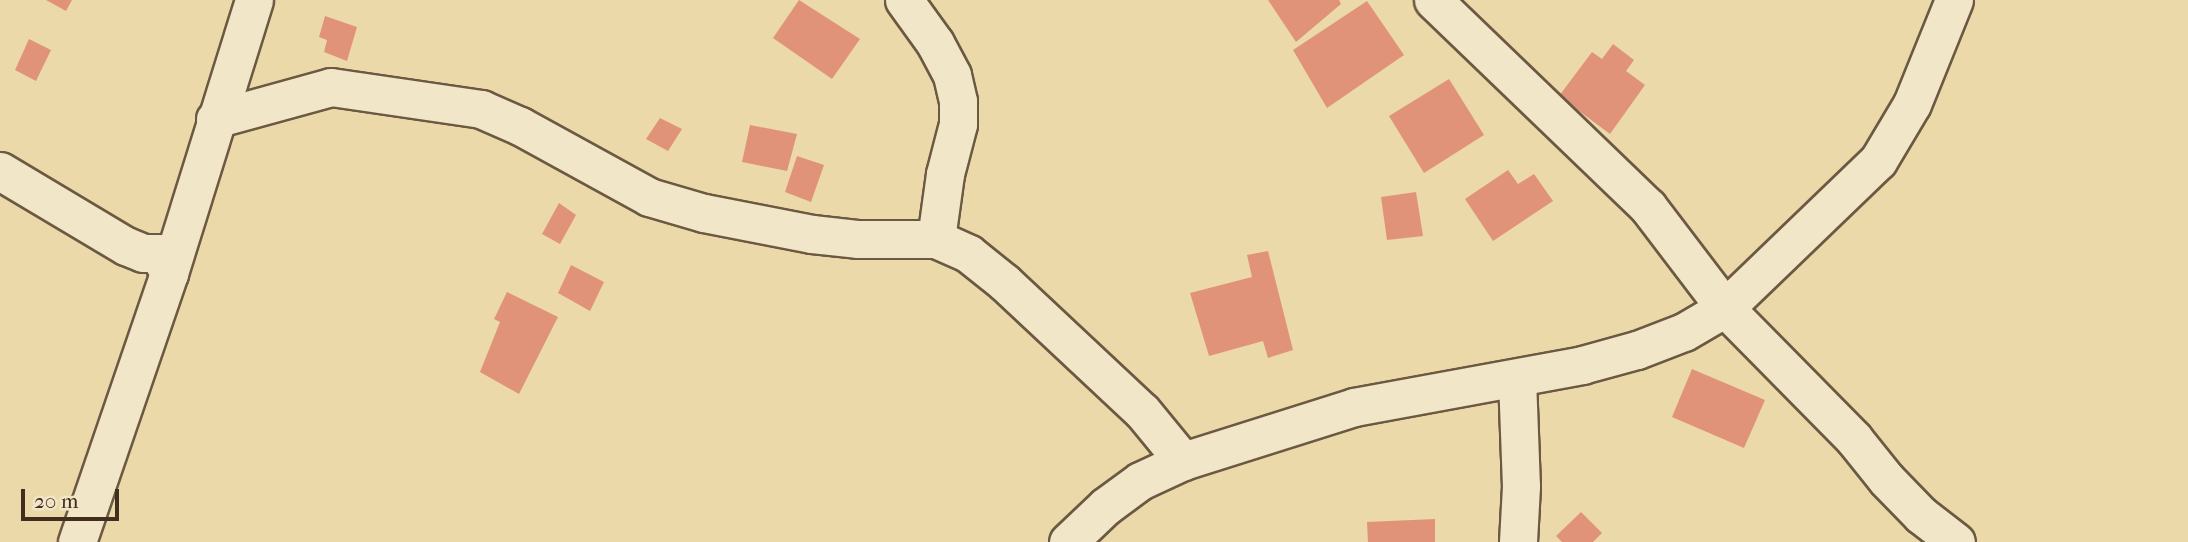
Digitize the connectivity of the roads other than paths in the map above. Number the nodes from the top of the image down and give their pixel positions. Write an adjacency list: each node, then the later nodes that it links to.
1 (254, 0): 5 (street)
2 (904, 0): 7 (street)
3 (1433, 0): 9 (street)
4 (1954, 0): 9 (street)
5 (215, 119): 7 (street); 8 (street)
6 (0, 171): 8 (street)
7 (936, 239): 11 (street)
8 (169, 272): 12 (street)
9 (1726, 308): 10 (street); 15 (street)
10 (1517, 378): 11 (street); 14 (street)
11 (1183, 461): 13 (street)
12 (77, 542)
13 (1068, 542)
14 (1518, 542)
15 (1956, 542)

